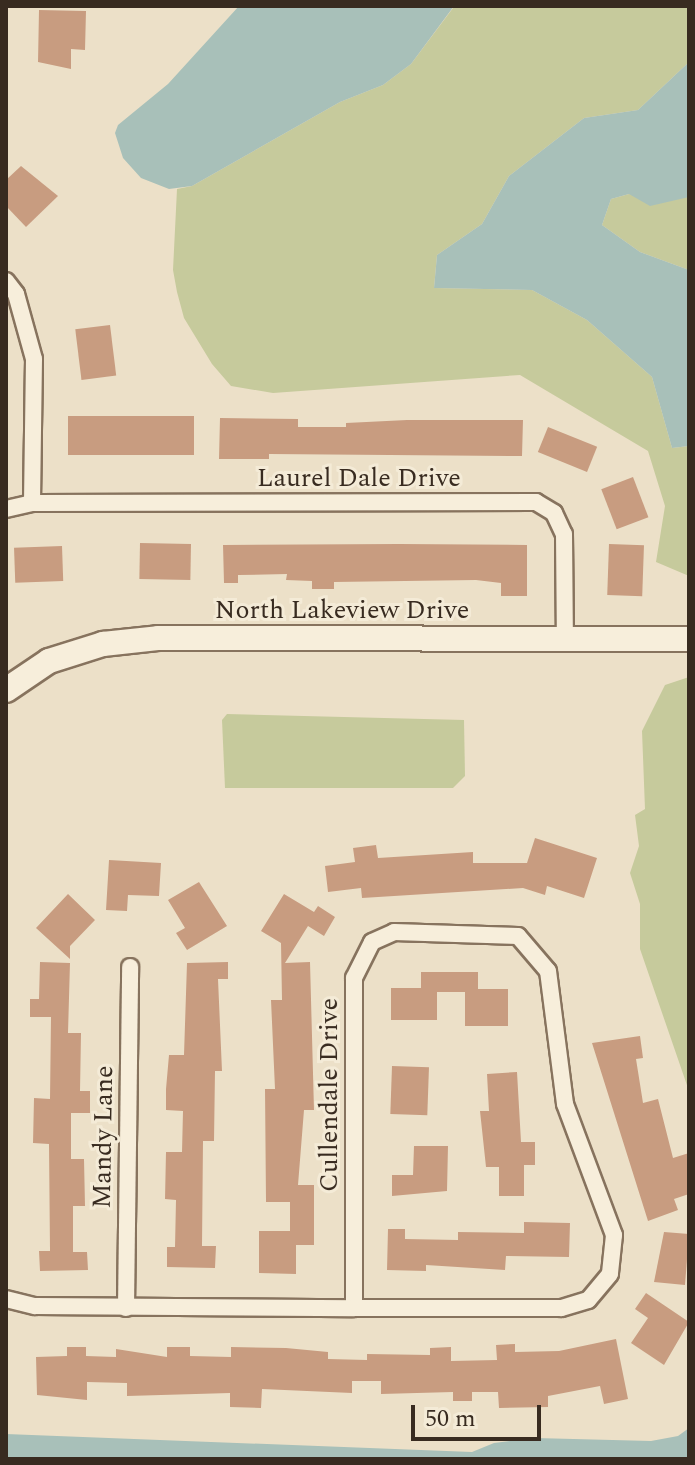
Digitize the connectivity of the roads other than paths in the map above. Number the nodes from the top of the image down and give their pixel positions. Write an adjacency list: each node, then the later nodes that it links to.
1 (6, 281): 2 (street)
2 (32, 503): 3 (street, Laurel Dale Drive); 5 (street, Laurel Dale Drive)
3 (6, 509)
4 (689, 639): 5 (street, North Lakeview Drive)
5 (565, 640): 6 (street, North Lakeview Drive)
6 (6, 690)
7 (130, 967): 9 (street, Mandy Lane)
8 (6, 1299): 9 (street, Cullendale Drive)
9 (126, 1308): 10 (street, Cullendale Drive)
10 (354, 1308): 10 (street, Cullendale Drive)

